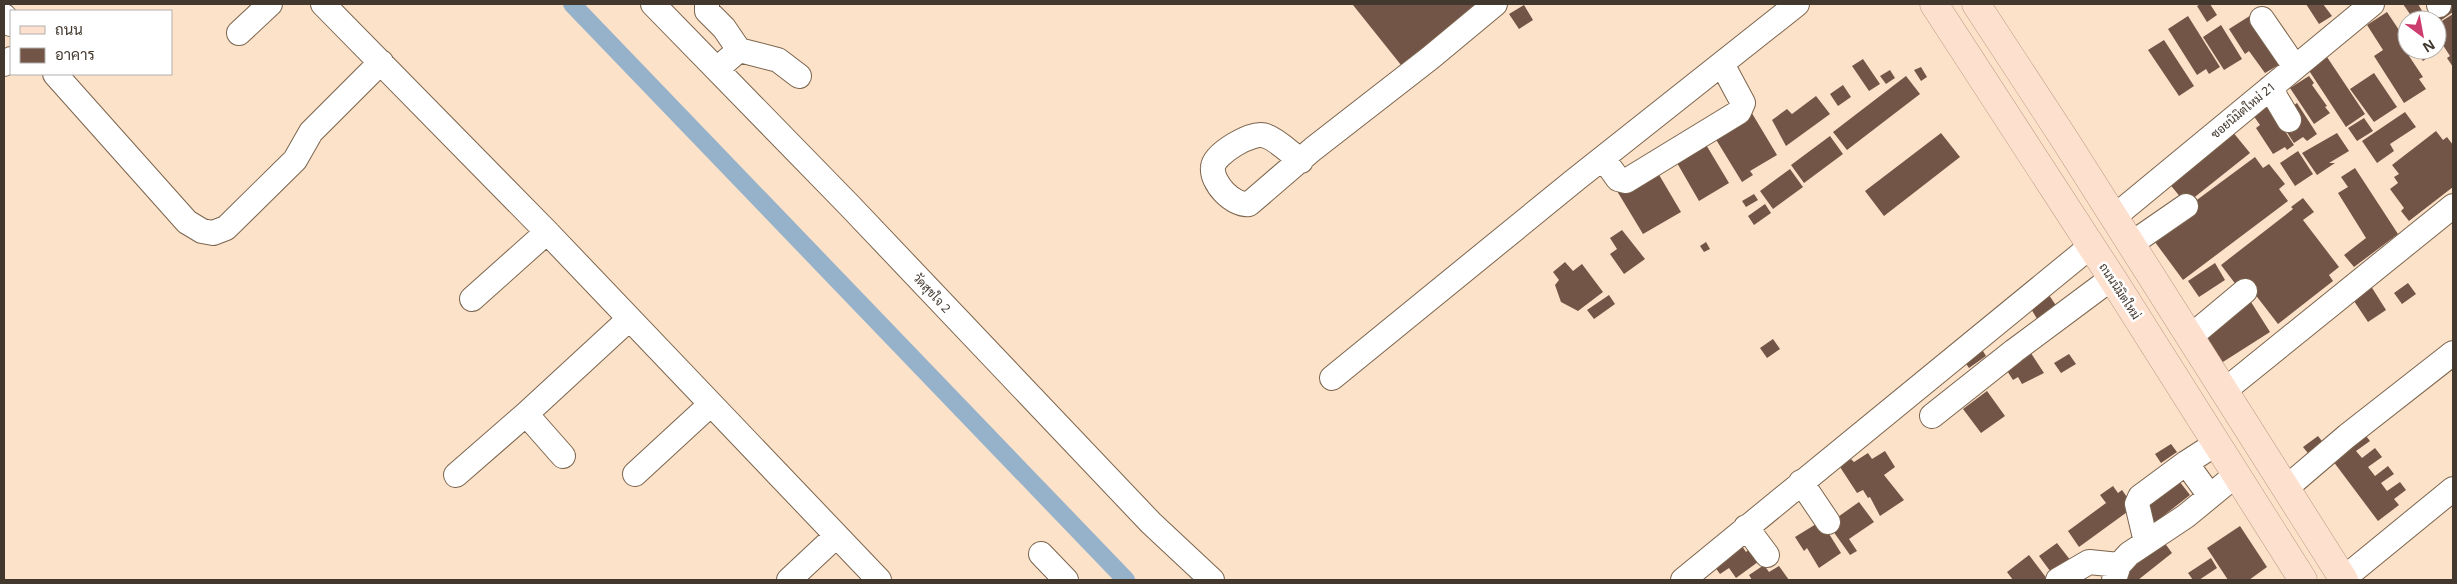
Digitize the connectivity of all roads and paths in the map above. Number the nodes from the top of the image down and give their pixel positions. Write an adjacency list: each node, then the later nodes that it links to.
1 (270, 4): 11 (street)
2 (323, 4): 13 (street)
3 (653, 4): 16 (street, วัดสุขใจ 2)
4 (707, 4): 12 (street)
5 (1495, 4): 22 (street)
6 (1797, 4): 14 (street)
7 (1934, 4): 28 (main road, ถนนนิมิตใหม่)
8 (1976, 4): 25 (main road)
9 (2372, 4): 15 (street, ซอยนิมิตใหม่ 21)
10 (2262, 18): 15 (street)
11 (239, 33)
12 (739, 50): 16 (street); 18 (street)
13 (381, 62): 17 (street); 26 (street)
14 (1722, 64): 21 (street); 21 (street)
15 (2295, 67): 19 (street, ซอยนิมิตใหม่ 21)
16 (717, 70): 61 (street, วัดสุขใจ 2)
17 (57, 75)
18 (799, 76)
19 (2270, 88): 20 (street); 25 (street, ซอยนิมิตใหม่ 21)
20 (2290, 120)
21 (1603, 158): 35 (street)
22 (1301, 160)
23 (2186, 206): 27 (street)
24 (2453, 206): 36 (street)
25 (2114, 217): 27 (main road)
26 (547, 232): 31 (street); 32 (street)
27 (2131, 244): 33 (main road)
28 (2091, 246): 29 (main road, ถนนนิมิตใหม่); 46 (street)
29 (2112, 278): 39 (street); 40 (main road, ถนนนิมิตใหม่)
30 (2245, 291): 33 (street)
31 (472, 299)
32 (628, 319): 37 (street); 38 (street)
33 (2190, 337): 36 (main road)
34 (2453, 353): 47 (street)
35 (1332, 378)
36 (2224, 391): 47 (main road)
37 (711, 404): 43 (street); 52 (street)
38 (526, 414): 41 (street); 45 (street)
39 (1932, 416)
40 (2217, 443): 42 (street); 44 (main road, ถนนนิมิตใหม่)
41 (563, 456)
42 (2186, 463): 49 (street); 53 (street)
43 (635, 474)
44 (2237, 474): 49 (street); 64 (main road, ถนนนิมิตใหม่)
45 (456, 475)
46 (1801, 482): 50 (street); 51 (street)
47 (2285, 489): 57 (main road)
48 (2453, 489): 57 (street)
49 (2210, 496): 53 (street)
50 (1828, 522)
51 (1746, 527): 55 (street); 62 (street)
52 (836, 536): 58 (street); 59 (street)
53 (2146, 542): 56 (street)
54 (1041, 554): 60 (street)
55 (1767, 555)
56 (2117, 573): 63 (street)
57 (2343, 579)
58 (789, 580)
59 (879, 580)
60 (1066, 580)
61 (1212, 580)
62 (1684, 580)
63 (2058, 580)
64 (2303, 580)

